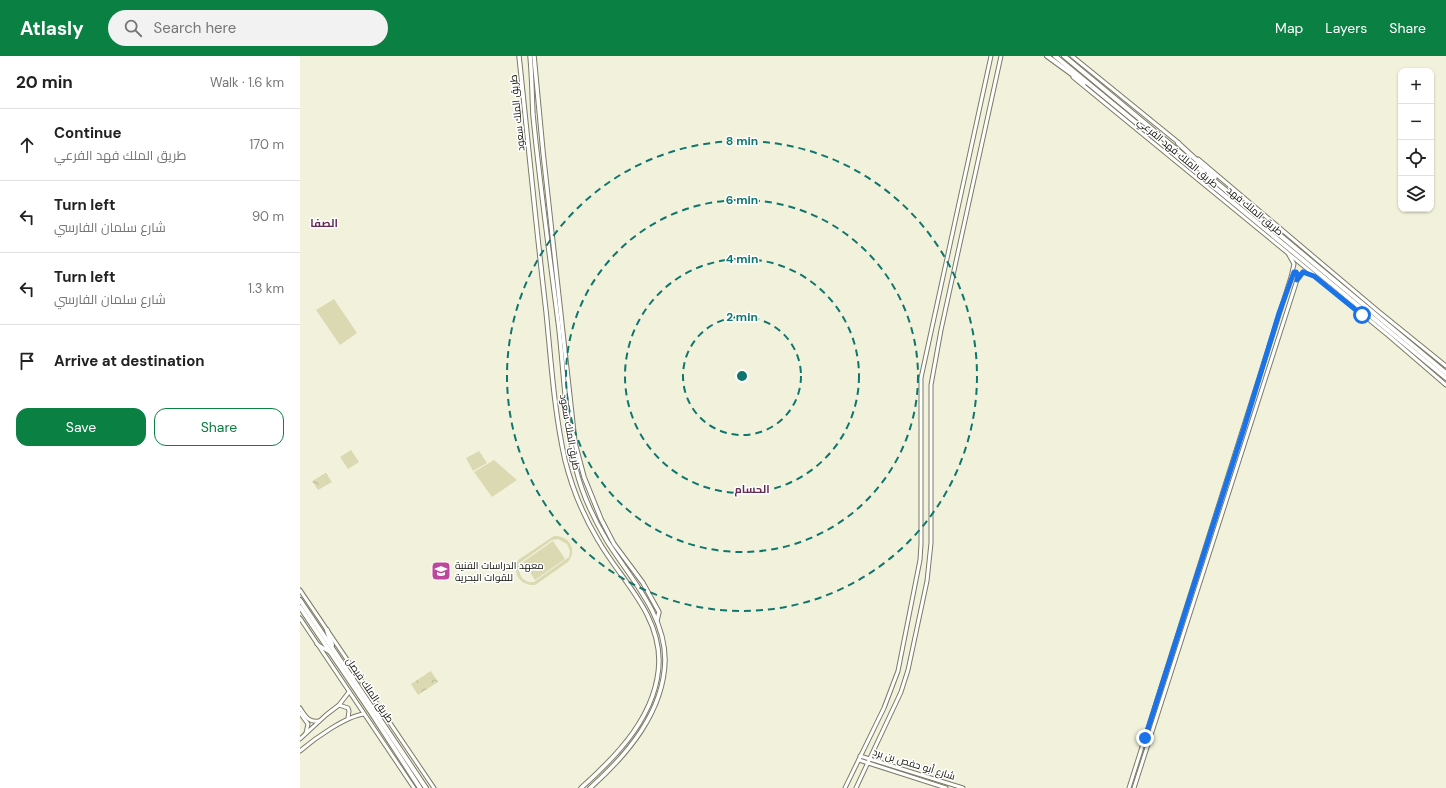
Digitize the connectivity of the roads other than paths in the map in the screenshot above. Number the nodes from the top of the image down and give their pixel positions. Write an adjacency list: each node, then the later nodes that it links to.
1 (519, 56): 49 (main road, طريق الملك سعود)
2 (530, 56): 25 (main road, طريق الملك سعود)
3 (534, 56): 25 (main road)
4 (991, 56): 41 (main road)
5 (1001, 56): 42 (main road)
6 (1047, 56): 10 (highway); 13 (main road, طريق الملك فهد الفرعي)
7 (1055, 56): 10 (highway, طريق الملك فهد)
8 (1064, 56): 12 (highway, طريق الملك فهد)
9 (1074, 57): 11 (main road, طريق الملك فهد الفرعي)
10 (1130, 117): 19 (highway, طريق الملك فهد)
11 (1178, 143): 12 (highway); 17 (main road, طريق الملك فهد الفرعي)
12 (1246, 206): 18 (highway, طريق الملك فهد)
13 (1289, 255): 14 (main road); 15 (main road, طريق الملك فهد الفرعي)
14 (1291, 276): 16 (main road); 55 (main road)
15 (1314, 276): 16 (main road); 20 (main road, طريق الملك فهد الفرعي)
16 (1297, 280): 56 (main road)
17 (1446, 366)
18 (1446, 373)
19 (1446, 378)
20 (1446, 385)
21 (300, 590): 27 (main road)
22 (300, 600): 29 (highway, طريق الملك فيصل)
23 (300, 608): 30 (highway, طريق الملك فيصل)
24 (300, 618): 26 (main road)
25 (656, 621): 50 (main road, طريق الملك سعود)
26 (302, 622): 28 (main road)
27 (327, 630): 29 (highway); 48 (main road)
28 (316, 643): 30 (main road); 31 (main road)
29 (333, 649): 47 (highway, طريق الملك فيصل)
30 (332, 654): 46 (highway, طريق الملك فيصل)
31 (349, 692): 32 (main road); 35 (main road)
32 (339, 705): 36 (main road); 37 (main road)
33 (300, 708): 37 (main road)
34 (300, 713): 38 (main road)
35 (364, 714): 36 (main road); 45 (main road)
36 (348, 718): 40 (main road)
37 (319, 721): 38 (main road)
38 (306, 733): 39 (main road)
39 (300, 739)
40 (300, 751)
41 (860, 756): 42 (main road, شارع أبو حفص بن برد); 43 (main road)
42 (869, 759): 44 (main road); 54 (main road, شارع أبو حفص بن برد)
43 (859, 760): 44 (main road, شارع أبو حفص بن برد); 51 (main road)
44 (867, 764): 52 (main road); 53 (main road, شارع أبو حفص بن برد)
45 (414, 788)
46 (420, 788)
47 (426, 788)
48 (434, 788)
49 (581, 788)
50 (590, 788)
51 (845, 788)
52 (856, 788)
53 (946, 788)
54 (963, 788)
55 (1129, 788)
56 (1134, 788)

